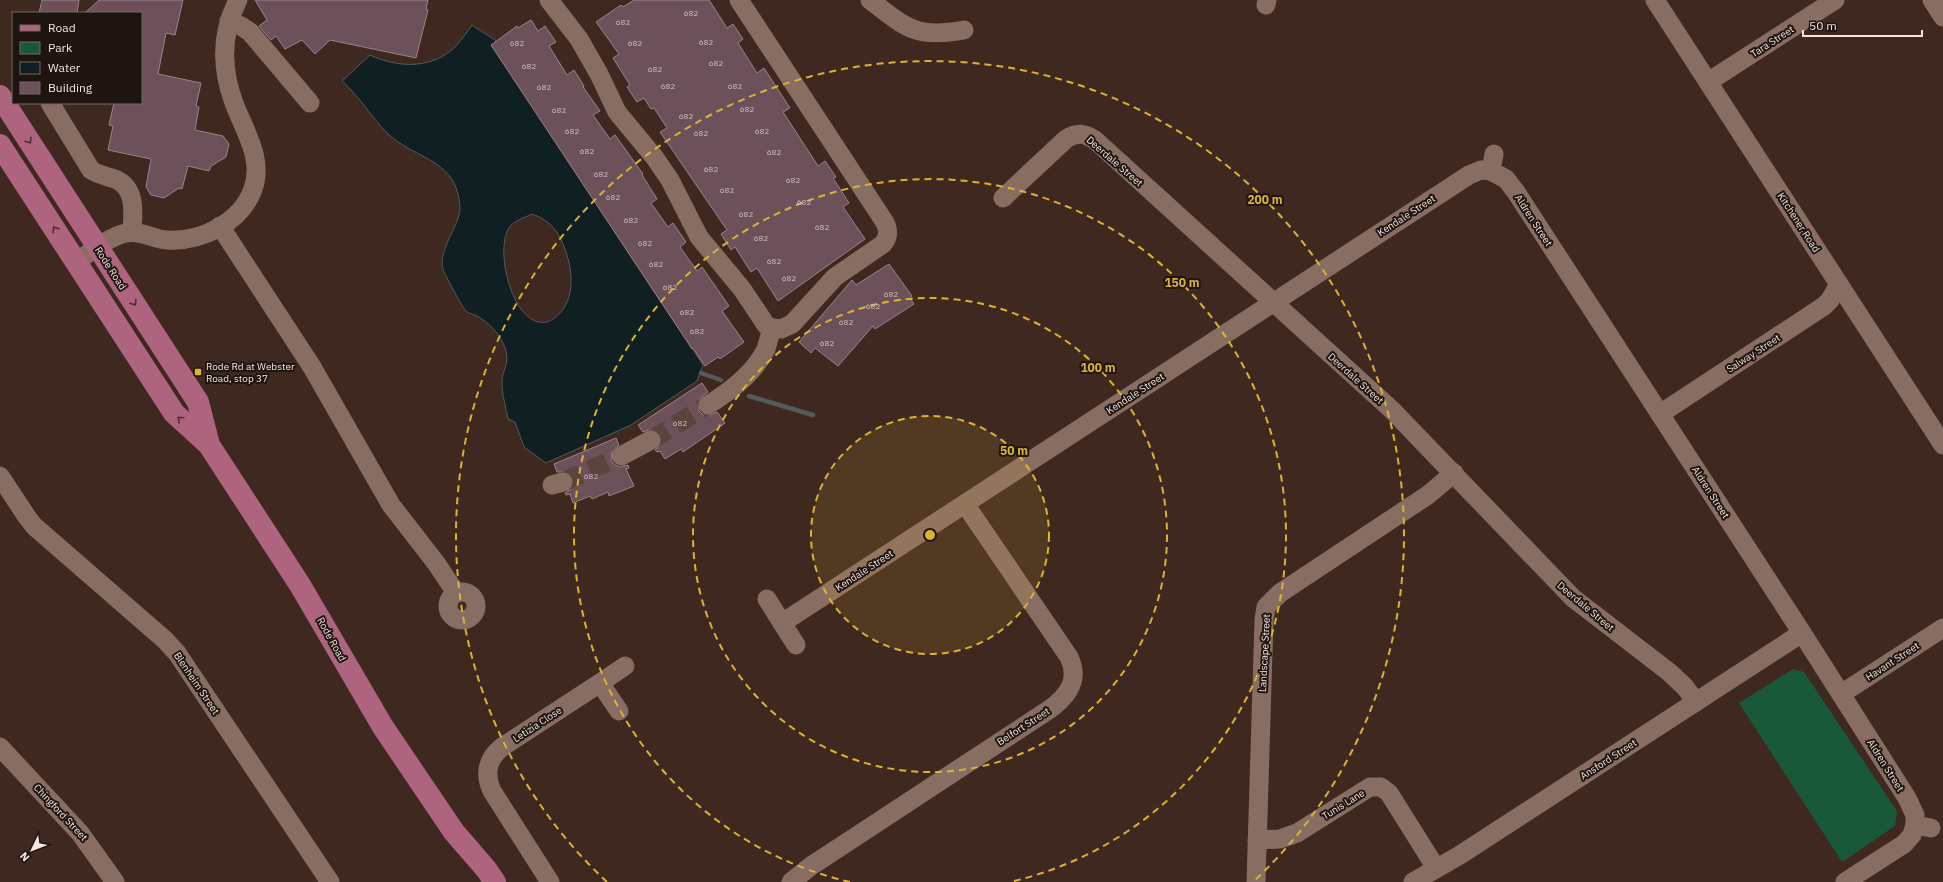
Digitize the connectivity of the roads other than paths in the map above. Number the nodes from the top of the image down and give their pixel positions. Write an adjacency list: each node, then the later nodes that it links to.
1 (238, 0): 9 (street)
2 (739, 0): 24 (street)
3 (870, 0): 10 (street)
4 (1655, 0): 11 (street, Kitchener Road)
5 (1835, 0): 11 (street, Tara Street)
6 (1932, 0): 8 (street)
7 (559, 3): 24 (street)
8 (1943, 17)
9 (229, 20): 12 (street); 18 (street)
10 (964, 30)
11 (1708, 82): 22 (street, Kitchener Road)
12 (310, 103)
13 (51, 104): 19 (street)
14 (3, 106): 20 (main road, Rode Road, one-way to 20)
15 (0, 145): 21 (main road, Rode Road, one-way to 15)
16 (1493, 163): 23 (street, Kendale Street); 26 (street, Aldren Street)
17 (1003, 198): 23 (street, Deerdale Street)
18 (220, 226): 19 (street); 34 (street)
19 (132, 232): 20 (street)
20 (98, 247): 21 (street); 28 (main road, Rode Road, one-way to 28)
21 (76, 262): 28 (main road, Rode Road, one-way to 21)
22 (1839, 284): 26 (street, Salway Street); 29 (street, Kitchener Road)
23 (1273, 303): 31 (street, Deerdale Street); 33 (street, Kendale Street)
24 (772, 328): 25 (street)
25 (708, 405)
26 (1660, 414): 38 (street, Aldren Street)
27 (651, 440): 30 (street)
28 (209, 445): 46 (main road, Rode Road)
29 (1943, 445)
30 (621, 456)
31 (1454, 473): 43 (street, Deerdale Street); 47 (street, Landscape Street)
32 (0, 476): 50 (street, Blenheim Street)
33 (965, 504): 36 (street, Kendale Street); 54 (street, Belfort Street)
34 (456, 593)
35 (767, 599): 36 (street)
36 (782, 623): 39 (street)
37 (1943, 628): 42 (street, Havant Street)
38 (1802, 633): 42 (street, Aldren Street); 43 (street, Ansford Street)
39 (796, 645)
40 (625, 666): 41 (street, Letizia Close)
41 (600, 683): 44 (street); 53 (street, Letizia Close)
42 (1841, 694): 57 (street, Aldren Street)
43 (1696, 702): 48 (street, Ansford Street)
44 (619, 711)
45 (0, 747): 49 (street, Chingford Street)
46 (454, 832): 51 (main road, Rode Road); 52 (main road, Rode Road)
47 (1257, 840): 48 (street, Tunis Lane); 55 (street, Landscape Street)
48 (1436, 868): 56 (street, Ansford Street)
49 (115, 882)
50 (330, 882)
51 (478, 882)
52 (495, 882)
53 (550, 882)
54 (792, 882)
55 (1256, 882)
56 (1413, 882)
57 (1845, 882)

